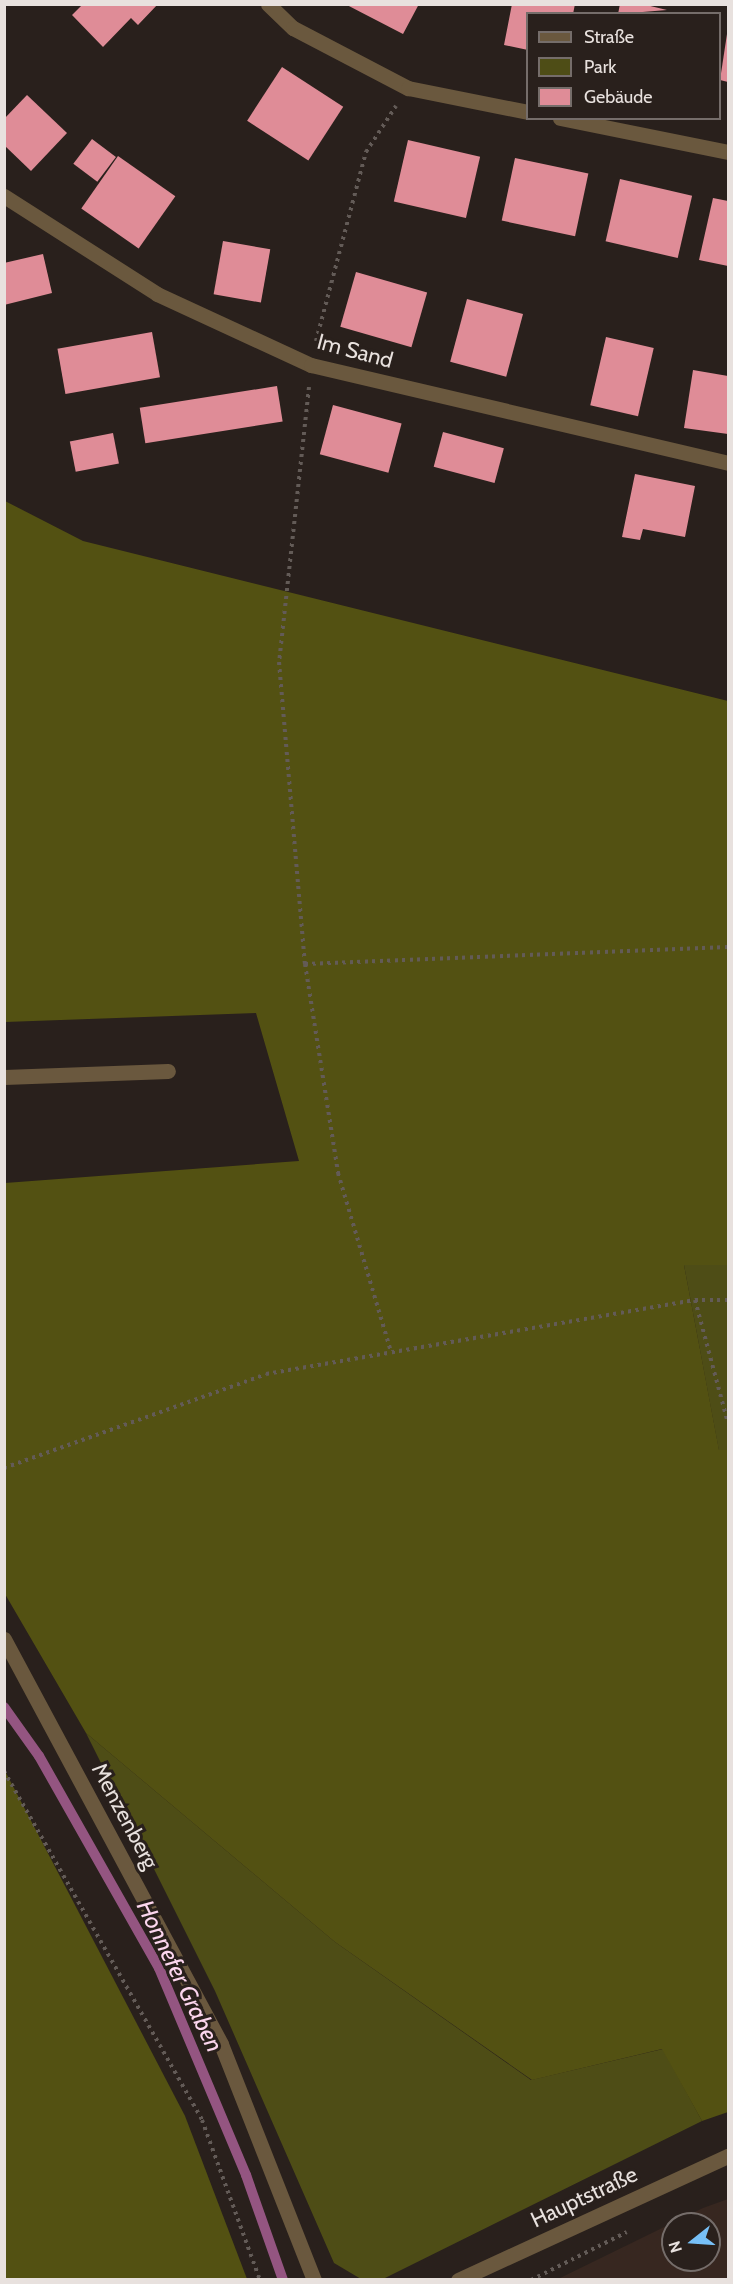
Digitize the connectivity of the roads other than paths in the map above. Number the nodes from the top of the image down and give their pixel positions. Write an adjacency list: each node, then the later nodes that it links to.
1 (268, 4): 2 (street)
2 (526, 112)
3 (570, 120): 4 (street)
4 (729, 152)
5 (4, 196): 6 (street, Im Sand)
6 (729, 463)
7 (168, 1071): 8 (street)
8 (4, 1077)
9 (4, 1639): 11 (street, Menzenberg)
10 (729, 2156): 12 (street, Hauptstraße)
11 (314, 2280)
12 (458, 2280)

